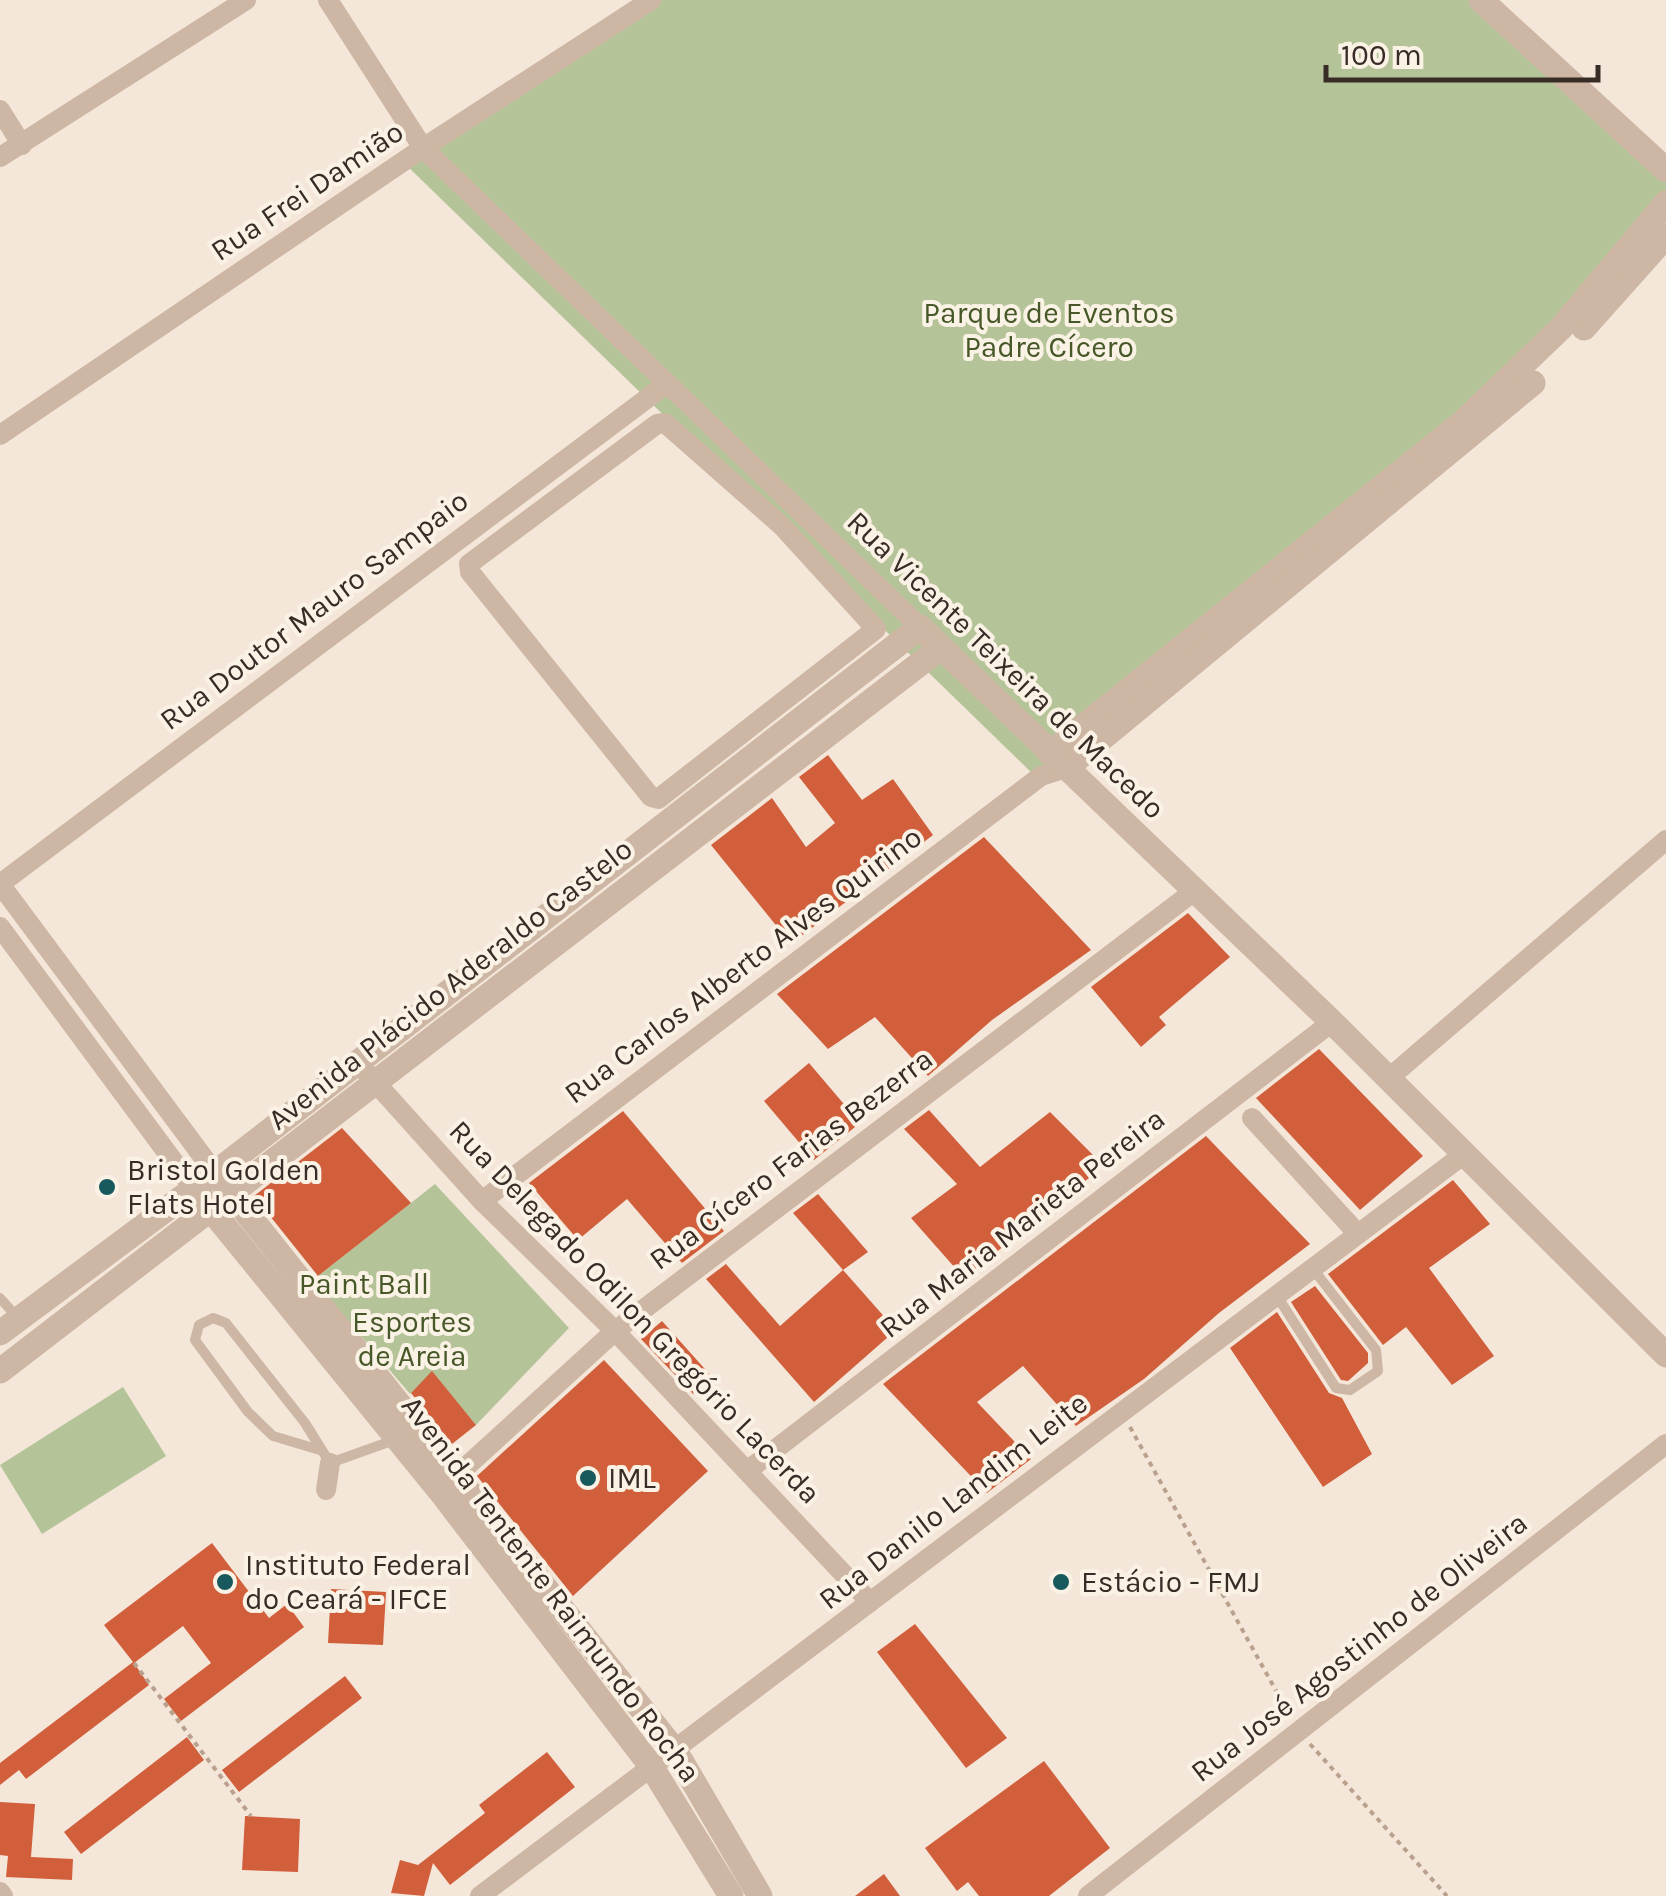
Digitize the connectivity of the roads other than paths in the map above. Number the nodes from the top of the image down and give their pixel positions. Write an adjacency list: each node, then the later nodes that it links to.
1 (246, 0): 6 (street)
2 (328, 0): 7 (street, Rua Vicente Teixeira de Macedo)
3 (650, 0): 7 (street, Rua Frei Damião)
4 (1481, 0): 9 (street)
5 (0, 110): 6 (street)
6 (22, 144): 8 (street)
7 (423, 148): 13 (street, Rua Vicente Teixeira de Macedo); 14 (street, Rua Frei Damião)
8 (0, 157)
9 (1666, 170)
10 (1666, 204): 12 (street)
11 (1666, 236): 12 (street)
12 (1546, 356): 19 (street)
13 (665, 385): 15 (street, Rua Vicente Teixeira de Macedo); 22 (street, Rua Doutor Mauro Sampaio)
14 (0, 435)
15 (799, 510): 16 (street); 17 (street, Rua Vicente Teixeira de Macedo)
16 (782, 526): 16 (street)
17 (920, 628): 18 (street, Rua Vicente Teixeira de Macedo); 20 (street, Avenida Plácido Aderaldo Castelo)
18 (939, 648): 19 (street, Rua Vicente Teixeira de Macedo); 20 (street, Avenida Plácido Aderaldo Castelo)
19 (1052, 766): 23 (street, Rua Vicente Teixeira de Macedo); 34 (street, Rua Carlos Alberto Alves Quirino)
20 (684, 828): 28 (street, Avenida Plácido Aderaldo Castelo)
21 (1666, 840): 29 (street)
22 (0, 884): 26 (street)
23 (1193, 892): 25 (street, Rua Vicente Teixeira de Macedo); 41 (street, Rua Cícero Farias Bezerra)
24 (0, 927): 27 (street)
25 (1332, 1022): 29 (street, Rua Vicente Teixeira de Macedo); 47 (street, Rua Maria Marieta Pereira)
26 (108, 1030): 27 (street); 32 (street)
27 (87, 1045): 33 (street)
28 (366, 1072): 32 (street, Avenida Plácido Aderaldo Castelo); 34 (street, Rua Delegado Odilon Gregório Lacerda); 35 (street, Avenida Plácido Aderaldo Castelo)
29 (1389, 1078): 31 (street, Rua Vicente Teixeira de Macedo)
30 (1252, 1118): 36 (street)
31 (1463, 1155): 36 (street, Rua Danilo Landim Leite); 42 (street, Rua Vicente Teixeira de Macedo)
32 (215, 1173): 33 (street, Avenida Plácido Aderaldo Castelo); 35 (street, Avenida Tentente Raimundo Rocha)
33 (194, 1189): 35 (street, Avenida Tentente Raimundo Rocha); 40 (street, Avenida Plácido Aderaldo Castelo)
34 (482, 1201): 41 (street, Rua Delegado Odilon Gregório Lacerda)
35 (222, 1202): 43 (street, Avenida Plácido Aderaldo Castelo); 44 (street, Avenida Tentente Raimundo Rocha); 48 (street, Avenida Tentente Raimundo Rocha)
36 (1358, 1234): 37 (street, Rua Danilo Landim Leite)
37 (1313, 1269): 38 (street, Rua Danilo Landim Leite); 38 (lane)
38 (1278, 1296): 50 (street, Rua Danilo Landim Leite)
39 (0, 1298): 40 (lane)
40 (9, 1326)
41 (614, 1331): 47 (street, Rua Delegado Odilon Gregório Lacerda); 48 (street, Rua Cícero Farias Bezerra)
42 (1666, 1355)
43 (0, 1371)
44 (398, 1439): 46 (lane); 48 (street, Avenida Tentente Raimundo Rocha)
45 (1666, 1444): 56 (street, Rua José Agostinho de Oliveira)
46 (325, 1456): 46 (lane); 49 (street)
47 (747, 1471): 50 (street, Rua Delegado Odilon Gregório Lacerda)
48 (449, 1482): 51 (street, Avenida Tentente Raimundo Rocha); 52 (street, Avenida Tentente Raimundo Rocha)
49 (326, 1490)
50 (870, 1602): 51 (street, Rua Danilo Landim Leite)
51 (676, 1752): 52 (street, Rua Danilo Landim Leite); 55 (street, Avenida Tentente Raimundo Rocha)
52 (651, 1766): 53 (street, Rua Danilo Landim Leite); 54 (street, Avenida Tentente Raimundo Rocha)
53 (480, 1896)
54 (731, 1896)
55 (760, 1896)
56 (1088, 1896)

